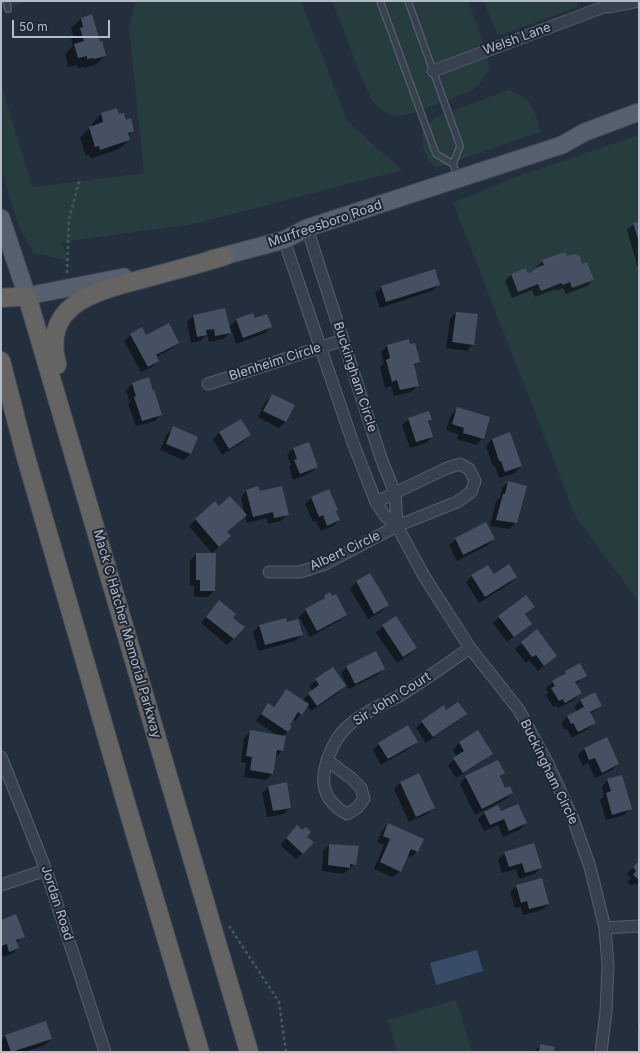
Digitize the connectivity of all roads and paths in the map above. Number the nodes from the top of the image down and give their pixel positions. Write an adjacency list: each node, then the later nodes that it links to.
1 (6, 1): 7 (lane)
2 (380, 1): 10 (lane)
3 (408, 1): 8 (lane)
4 (616, 1): 6 (street, Welsh Lane)
5 (639, 1): 6 (street, Welsh Lane)
6 (601, 8): 8 (street, Welsh Lane)
7 (8, 9)
8 (433, 71): 10 (lane)
9 (639, 112): 10 (main road, Murfreesboro Road)
10 (456, 172): 13 (main road, Murfreesboro Road)
11 (80, 178): 16 (path)
12 (1, 218): 17 (main road, Mack C Hatcher Memorial Parkway)
13 (307, 228): 14 (main road, Murfreesboro Road); 19 (street, Buckingham Circle)
14 (284, 240): 15 (main road, Murfreesboro Road); 20 (street, Buckingham Circle)
15 (225, 256): 16 (main road, Murfreesboro Road); 25 (highway)
16 (66, 289): 17 (main road, Murfreesboro Road)
17 (27, 296): 18 (highway, Murfreesboro Road); 25 (highway, Mack C Hatcher Memorial Parkway)
18 (1, 298)
19 (343, 340): 20 (street, Blenheim Circle); 23 (street, Buckingham Circle)
20 (321, 347): 22 (street, Blenheim Circle); 24 (street, Buckingham Circle)
21 (2, 366): 36 (highway)
22 (208, 384)
23 (395, 493): 24 (street); 26 (street, Buckingham Circle); 26 (street, Albert Circle)
24 (376, 502): 26 (street, Buckingham Circle)
25 (94, 525): 37 (highway, Mack C Hatcher Memorial Parkway)
26 (397, 526): 27 (street, Albert Circle); 28 (street, Buckingham Circle)
27 (268, 572)
28 (470, 648): 30 (street, Sir John Court); 34 (street, Buckingham Circle)
29 (1, 756): 31 (street, Jordan Road)
30 (327, 760): 30 (street, Sir John Court)
31 (46, 870): 32 (street); 35 (street, Jordan Road)
32 (1, 885)
33 (639, 926): 34 (street)
34 (605, 928): 38 (street, Buckingham Circle)
35 (105, 1052)
36 (200, 1052)
37 (249, 1052)
38 (601, 1052)

